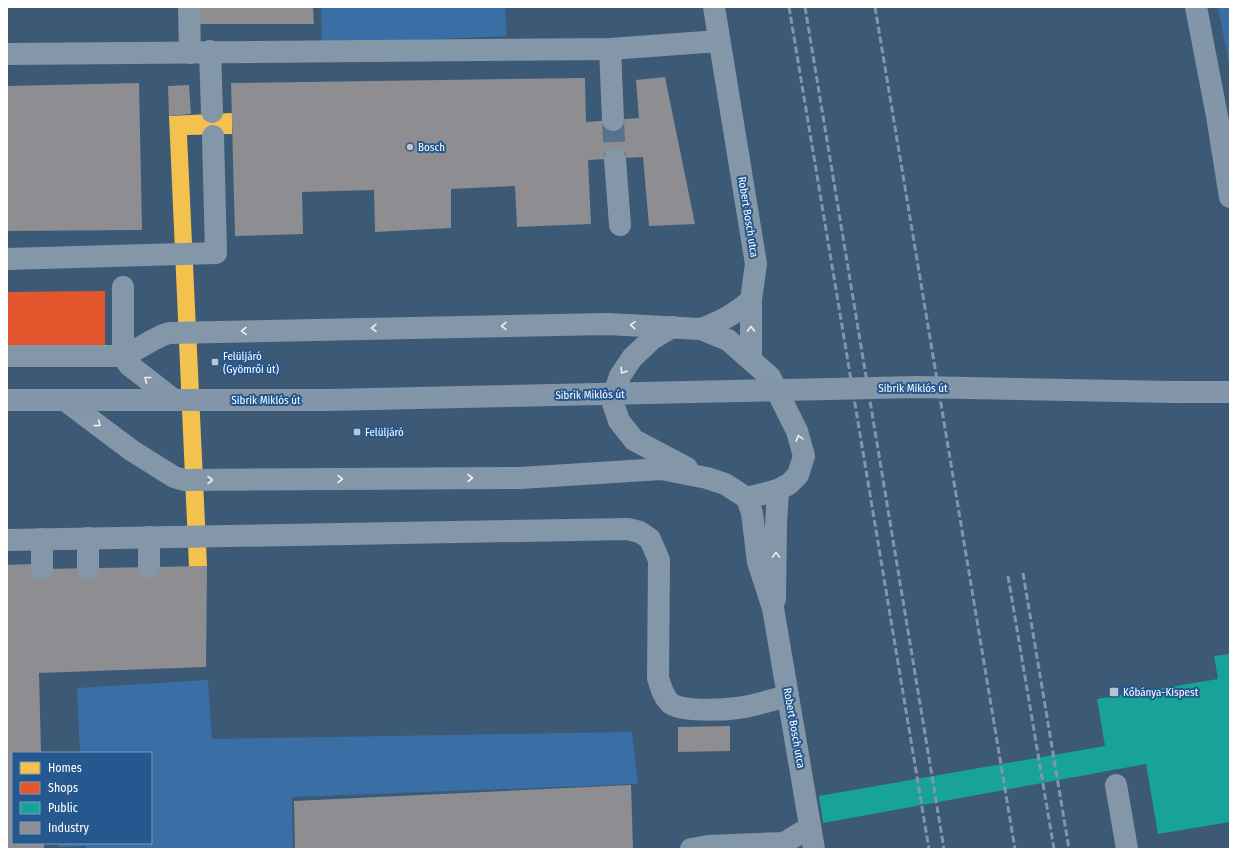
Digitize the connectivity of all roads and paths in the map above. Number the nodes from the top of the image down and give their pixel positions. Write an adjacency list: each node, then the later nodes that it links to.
1 (189, 7): 6 (street)
2 (714, 7): 4 (street, Robert Bosch utca)
3 (1196, 7): 9 (main road)
4 (719, 41): 5 (street); 18 (street, Robert Bosch utca)
5 (610, 49): 6 (street); 10 (street)
6 (200, 52): 7 (street); 8 (street)
7 (7, 54)
8 (212, 112)
9 (1217, 116): 12 (street); 14 (main road)
10 (613, 120)
11 (213, 136): 16 (street)
12 (1230, 136)
13 (615, 159): 15 (street)
14 (1230, 197)
15 (620, 225)
16 (7, 259)
17 (123, 287): 22 (street)
18 (751, 300): 20 (street); 23 (street, Robert Bosch utca, one-way to 18)
19 (672, 327): 20 (street); 22 (street, one-way to 22); 28 (street, one-way to 28)
20 (701, 329): 23 (street)
21 (7, 356): 22 (street)
22 (122, 356): 26 (street, one-way to 22)
23 (751, 359): 29 (street, one-way to 23)
24 (1230, 392): 26 (main road, Sibrik Miklós út, bridge)
25 (7, 400): 27 (main road, Sibrik Miklós út)
26 (174, 400): 27 (main road, Sibrik Miklós út)
27 (66, 401): 28 (street, one-way to 28)
28 (707, 478): 30 (street)
29 (778, 490): 30 (street); 38 (street, Robert Bosch utca, one-way to 29)
30 (748, 498): 38 (street, Robert Bosch utca)
31 (149, 537): 32 (street); 35 (street); 39 (street)
32 (88, 538): 33 (street); 36 (street)
33 (42, 539): 34 (street); 37 (street)
34 (7, 540)
35 (149, 567)
36 (88, 568)
37 (42, 569)
38 (773, 608): 39 (street, Robert Bosch utca)
39 (788, 696): 41 (street, Robert Bosch utca)
40 (1116, 785): 44 (street)
41 (810, 827): 42 (street); 43 (street, Robert Bosch utca)
42 (691, 849)
43 (814, 849)
44 (1127, 849)

